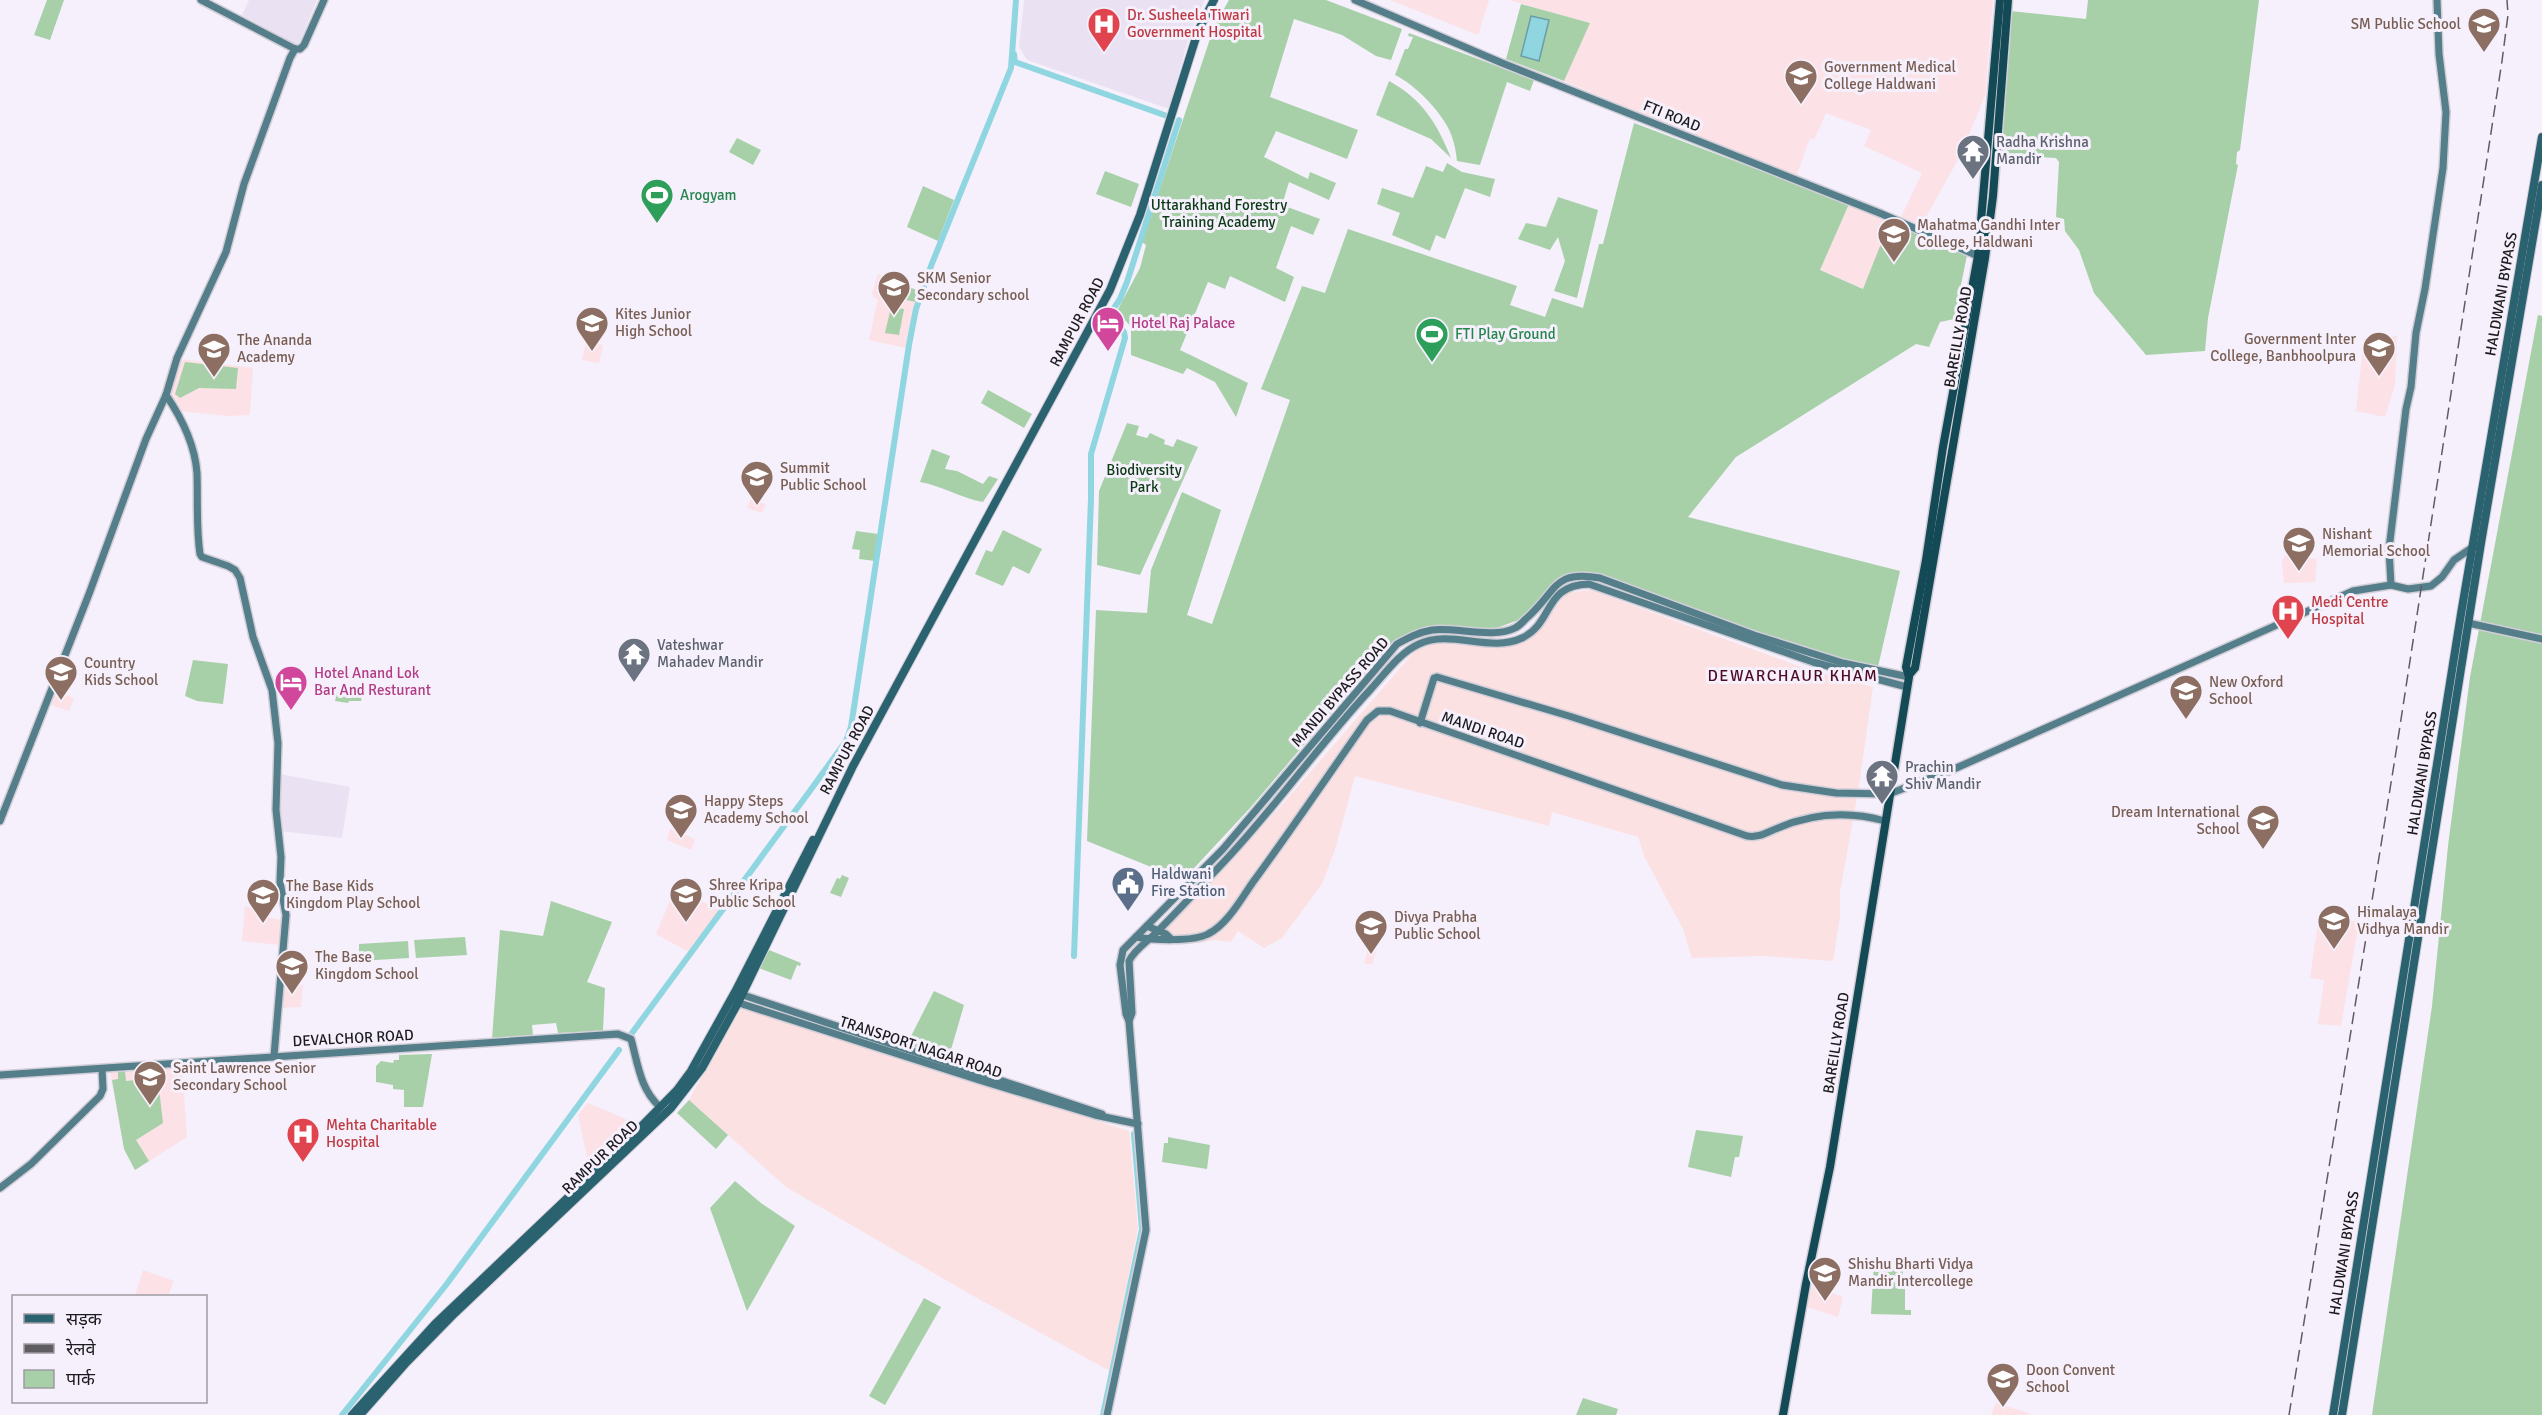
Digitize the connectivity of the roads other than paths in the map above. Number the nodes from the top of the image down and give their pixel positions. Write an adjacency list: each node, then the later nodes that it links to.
1 (201, 0): 8 (street)
2 (324, 0): 8 (street)
3 (1214, 0): 29 (main road, RAMPUR ROAD)
4 (1355, 0): 11 (street, FTI ROAD)
5 (2000, 0): 11 (highway, BAREILLY ROAD)
6 (2008, 0): 11 (highway, BAREILLY ROAD)
7 (2437, 0): 14 (street)
8 (295, 49): 12 (street)
9 (2542, 137): 13 (main road, HALDWANI BYPASS)
10 (2542, 185): 13 (main road, HALDWANI BYPASS)
11 (1981, 257): 17 (highway, BAREILLY ROAD)
12 (166, 394): 21 (street); 33 (street)
13 (2477, 545): 14 (street); 15 (main road, HALDWANI BYPASS); 23 (main road, HALDWANI BYPASS)
14 (2391, 585): 20 (street)
15 (2468, 623): 16 (street); 23 (main road, HALDWANI BYPASS)
16 (2542, 639)
17 (1909, 676): 18 (highway, BAREILLY ROAD); 24 (street, MANDI BYPASS ROAD)
18 (1907, 687): 20 (highway, BAREILLY ROAD); 25 (street, MANDI BYPASS ROAD)
19 (1419, 723): 20 (street); 22 (street, MANDI ROAD); 27 (street, MANDI ROAD)
20 (1889, 794): 22 (highway, BAREILLY ROAD)
21 (0, 821)
22 (1885, 821): 42 (highway, BAREILLY ROAD)
23 (2424, 878): 43 (main road, HALDWANI BYPASS); 44 (main road, HALDWANI BYPASS)
24 (1147, 926): 25 (street); 26 (street, MANDI BYPASS ROAD)
25 (1159, 931): 27 (street); 28 (street, MANDI BYPASS ROAD)
26 (1136, 937): 28 (street, MANDI ROAD); 31 (street, MANDI BYPASS ROAD)
27 (1171, 939): 28 (street, MANDI ROAD)
28 (1150, 940): 31 (street, MANDI BYPASS ROAD)
29 (739, 993): 30 (main road, RAMPUR ROAD); 32 (street, TRANSPORT NAGAR ROAD)
30 (734, 1001): 32 (street, TRANSPORT NAGAR ROAD); 36 (main road, RAMPUR ROAD)
31 (1130, 1021): 37 (street, MANDI BYPASS ROAD)
32 (875, 1042): 37 (street, TRANSPORT NAGAR ROAD)
33 (274, 1056): 34 (street, DEVALCHOR ROAD); 36 (street, DEVALCHOR ROAD)
34 (102, 1069): 35 (street, DEVALCHOR ROAD); 38 (street)
35 (0, 1075)
36 (663, 1110): 39 (main road); 40 (main road, RAMPUR ROAD)
37 (1138, 1124): 41 (street, MANDI BYPASS ROAD)
38 (0, 1188)
39 (351, 1415)
40 (360, 1415)
41 (1107, 1415)
42 (1783, 1415)
43 (2332, 1415)
44 (2342, 1415)

